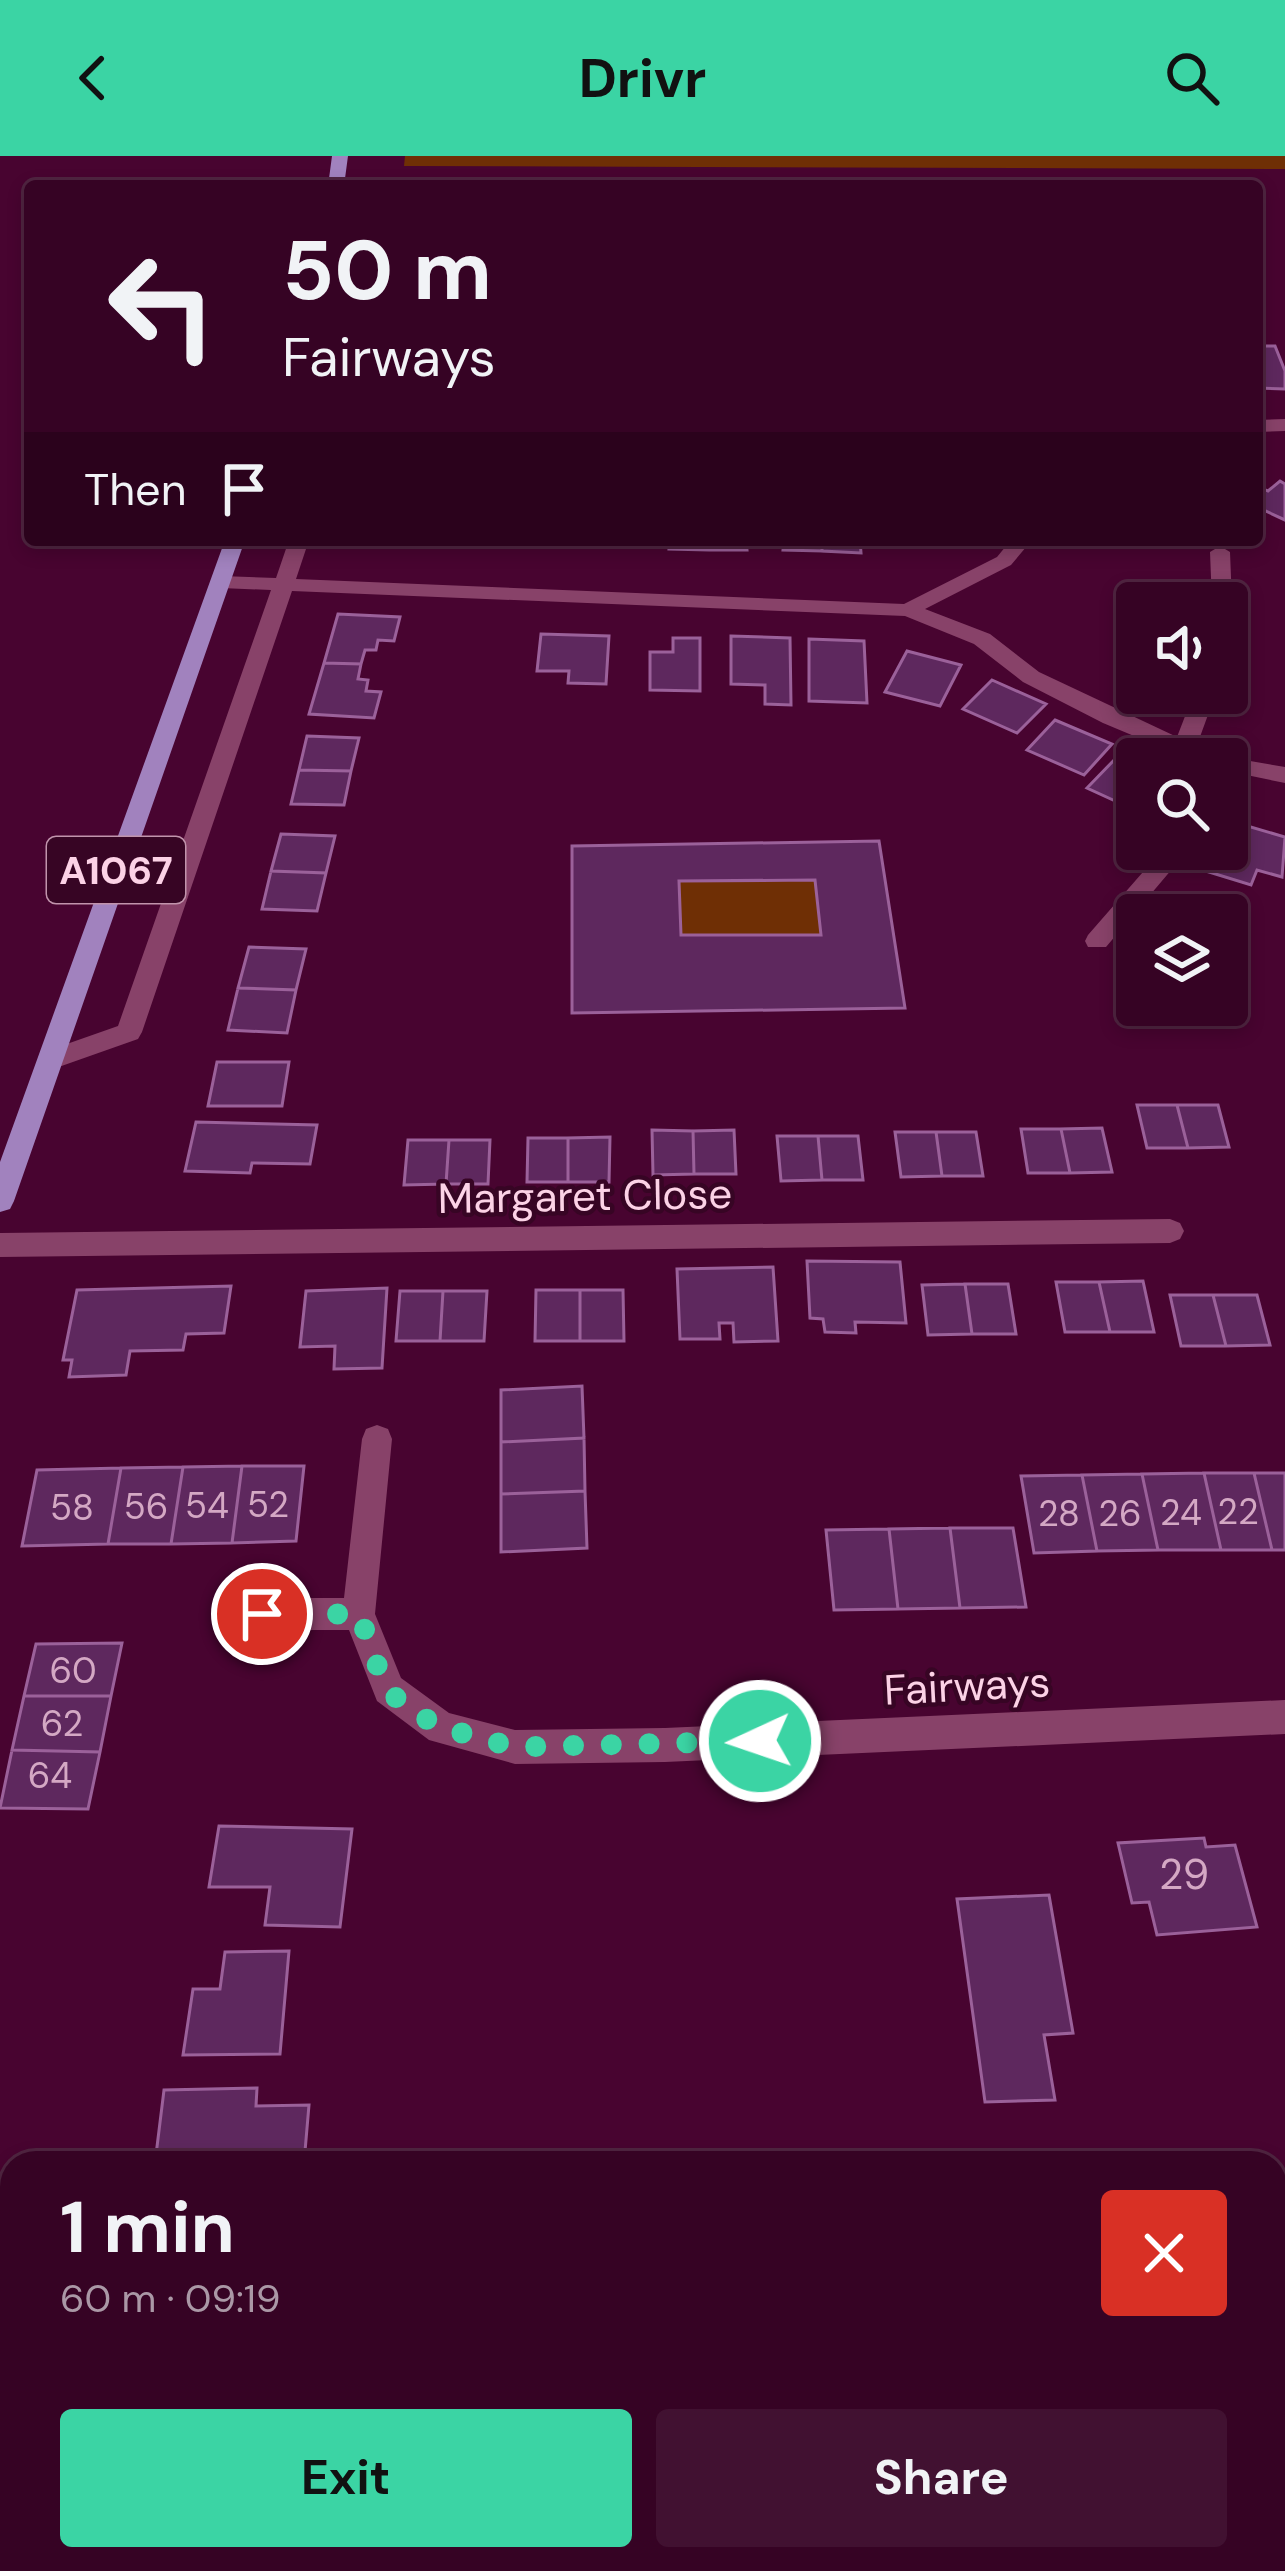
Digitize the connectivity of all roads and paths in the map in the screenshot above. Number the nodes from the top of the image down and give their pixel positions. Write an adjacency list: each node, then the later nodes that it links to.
1 (233, 546): 6 (main road, A1067)
2 (296, 546): 7 (street)
3 (1017, 546): 8 (street)
4 (1220, 552): 5 (street)
5 (1221, 582)
6 (221, 583): 7 (street); 14 (main road, A1067)
7 (286, 585): 8 (street); 14 (street)
8 (908, 610): 9 (street)
9 (1162, 738)
10 (1248, 767): 11 (street)
11 (1285, 775)
12 (1159, 870): 13 (street)
13 (1097, 941)
14 (53, 1059): 15 (main road, A1067)
15 (0, 1201)
16 (1170, 1232): 17 (street, Margaret Close)
17 (0, 1245)
18 (377, 1439): 20 (street, Fairways)
19 (262, 1614): 20 (street)
20 (359, 1614): 21 (street, Fairways)
21 (1285, 1717)

